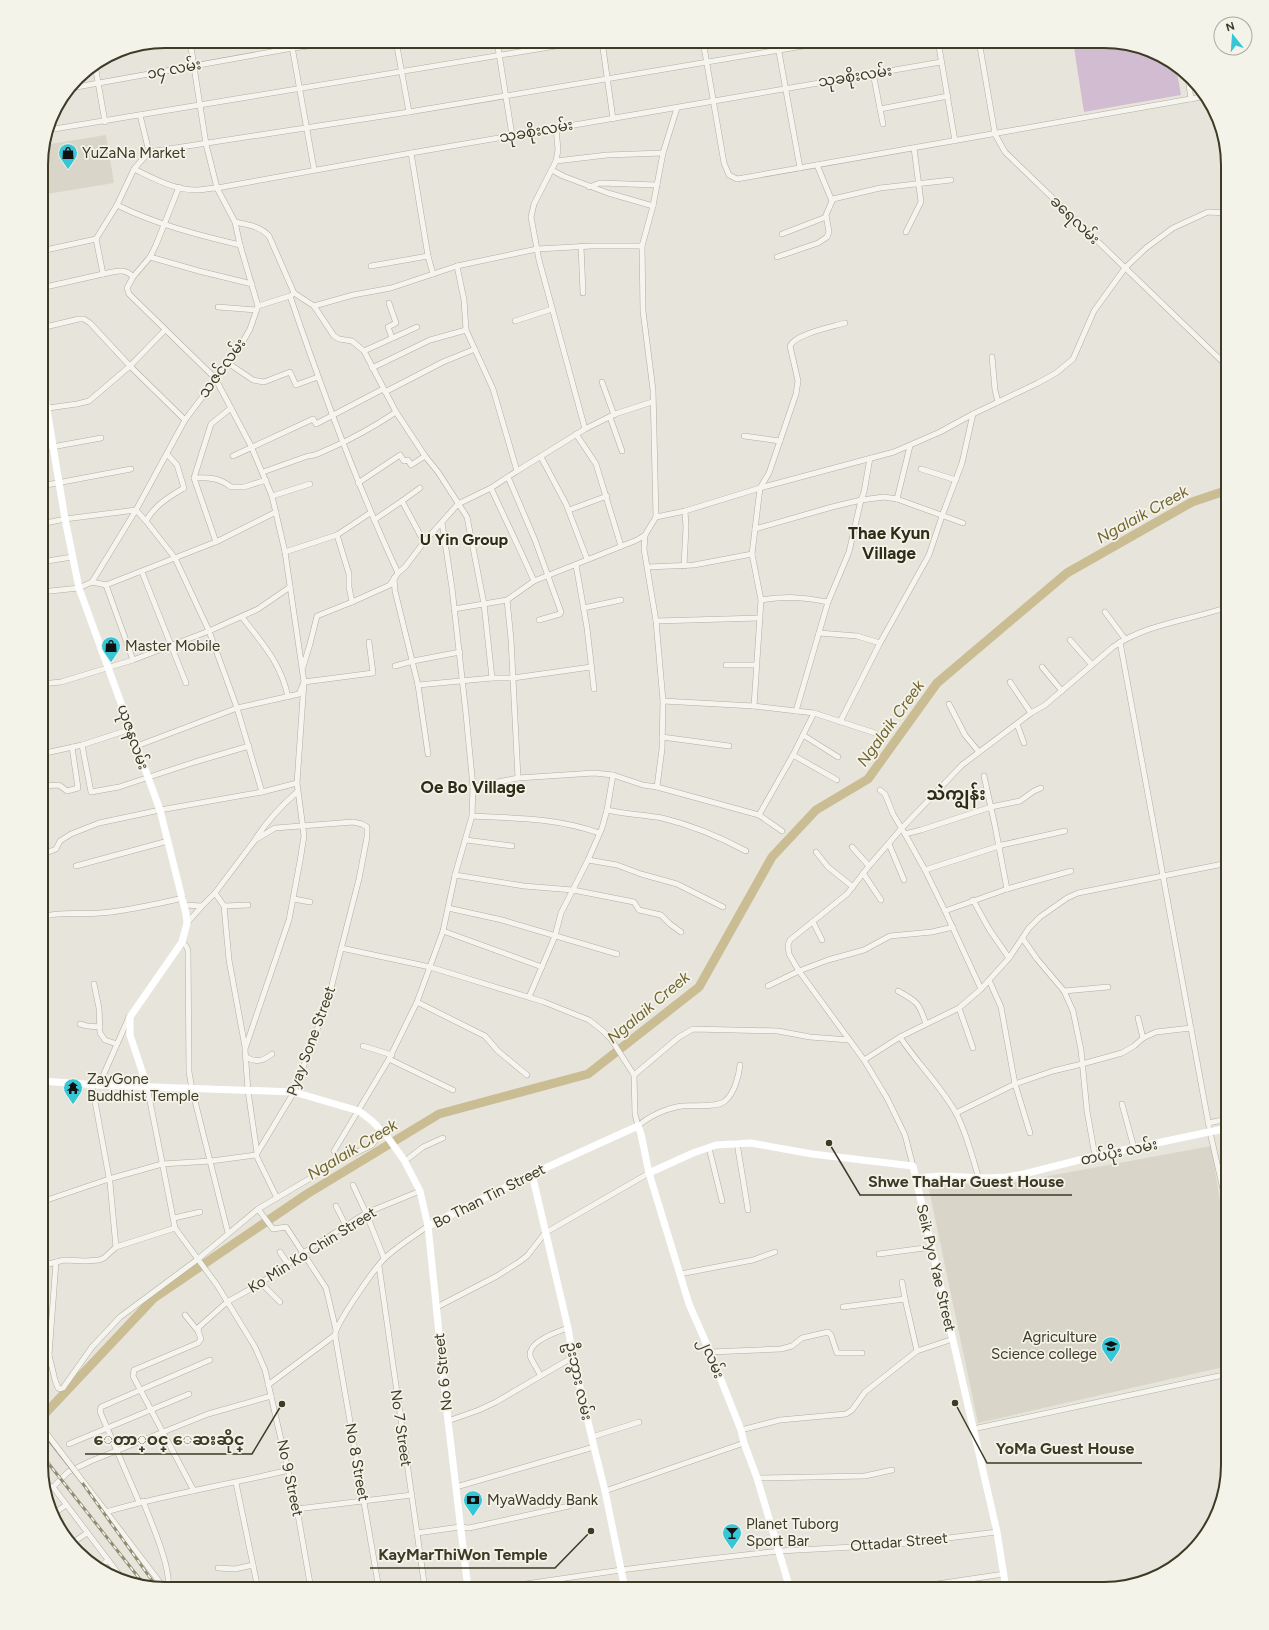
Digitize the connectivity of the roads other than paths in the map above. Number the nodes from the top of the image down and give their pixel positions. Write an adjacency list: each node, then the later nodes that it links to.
1 (191, 48): 16 (street)
2 (293, 48): 16 (street, ၁၄ လမ်း); 24 (street)
3 (397, 48): 18 (street)
4 (498, 48): 13 (street)
5 (542, 48): 13 (street)
6 (603, 48): 20 (street)
7 (704, 48): 14 (street)
8 (778, 48): 12 (street)
9 (795, 48): 12 (street)
10 (939, 48): 15 (street)
11 (980, 48): 42 (street, ခရေလမ်း)
12 (779, 51): 14 (street); 25 (street)
13 (499, 55): 18 (street); 26 (street)
14 (706, 62): 20 (street); 30 (street)
15 (941, 62): 19 (street, သုခစိုးလမ်း); 27 (street)
16 (195, 65): 21 (street, ၁၄ လမ်း); 31 (street)
17 (96, 71): 21 (street)
18 (401, 71): 24 (street); 34 (street)
19 (873, 73): 25 (street, သုခစိုးလမ်း); 33 (street)
20 (607, 79): 26 (street); 36 (street)
21 (98, 84): 23 (street, ၁၄ လမ်း); 37 (street)
22 (1189, 85): 29 (street)
23 (78, 87)
24 (300, 88): 31 (street); 39 (street)
25 (785, 88): 30 (street, သုခစိုးလမ်း); 52 (street)
26 (506, 95): 34 (street); 43 (street)
27 (948, 96): 33 (street); 44 (street)
28 (1199, 97): 29 (street)
29 (1191, 99): 42 (street)
30 (713, 101): 32 (street, သုခစိုးလမ်း); 52 (street)
31 (200, 106): 35 (street); 45 (street)
32 (677, 108): 36 (street, သုခစိုးလမ်း); 49 (street)
33 (880, 109): 38 (street)
34 (409, 112): 39 (street)
35 (140, 115): 37 (street); 47 (street)
36 (613, 119): 40 (street, သုခစိုးလမ်း)
37 (105, 122): 41 (street)
38 (883, 124)
39 (306, 128): 45 (street); 54 (street)
40 (556, 128): 43 (street, သုခစိုးလမ်း); 50 (street)
41 (54, 129)
42 (995, 134): 44 (street); 82 (street, ခရေလမ်း)
43 (512, 135): 48 (street, သုခစိုးလမ်း)
44 (955, 141): 46 (street)
45 (206, 144): 47 (street); 61 (street)
46 (914, 148): 51 (street); 57 (street)
47 (148, 152): 53 (street)
48 (411, 153): 54 (street, သုခစိုးလမ်း); 77 (street)
49 (663, 153): 50 (street); 58 (street)
50 (556, 161): 55 (street)
51 (817, 164): 52 (street); 62 (street)
52 (800, 168)
53 (134, 169): 60 (street, သုခစိုးလမ်း); 63 (street)
54 (314, 169): 61 (street, သုခစိုးလမ်း)
55 (552, 170): 59 (street); 76 (street)
56 (952, 180): 57 (street)
57 (919, 184): 62 (street); 69 (street)
58 (657, 185): 59 (street); 64 (street)
59 (589, 186): 64 (street)
60 (179, 187): 61 (street, သုခစိုးလမ်း); 68 (street)
61 (217, 188): 67 (street)
62 (832, 201): 66 (street)
63 (117, 205): 68 (street); 71 (street)
64 (653, 206): 74 (street)
65 (1221, 213): 82 (street)
66 (826, 217): 70 (street); 79 (street)
67 (235, 222): 72 (street); 89 (street)
68 (165, 224): 72 (street); 78 (street)
69 (906, 232)
70 (782, 234)
71 (96, 239): 75 (street); 83 (street)
72 (240, 245): 86 (street)
73 (581, 246): 74 (street); 76 (street); 88 (street)
74 (642, 246): 113 (street)
75 (48, 249)
76 (537, 249): 81 (street); 94 (street)
77 (428, 256): 80 (street); 84 (street)
78 (150, 257): 85 (street); 86 (street)
79 (777, 257)
80 (371, 266)
81 (458, 266): 84 (street); 100 (street)
82 (1125, 268): 105 (street, ခရေလမ်း); 114 (street)
83 (103, 274): 85 (street); 87 (street)
84 (433, 274): 91 (street)
85 (133, 277): 99 (street)
86 (252, 284): 93 (street)
87 (48, 286)
88 (582, 293)
89 (292, 294): 91 (street); 93 (street); 110 (street)
90 (389, 303): 101 (street)
91 (314, 306): 103 (street)
92 (218, 307): 93 (street)
93 (257, 308): 106 (street, သဇင်လမ်း)
94 (552, 309): 95 (street); 123 (street)
95 (515, 321)
96 (845, 323): 127 (street)
97 (48, 327): 107 (street)
98 (417, 327): 101 (street)
99 (165, 330): 107 (street); 109 (street)
100 (466, 330): 102 (street); 108 (street)
101 (392, 338): 103 (street)
102 (476, 349): 112 (street); 141 (street)
103 (364, 351): 108 (street)
104 (992, 357): 114 (street)
105 (1221, 360)
106 (228, 363): 109 (street, သဇင်လမ်း); 110 (street)
107 (130, 366): 115 (street); 121 (street)
108 (372, 368): 112 (street)
109 (215, 378): 116 (street); 121 (street, သဇင်လမ်း)
110 (318, 378): 119 (street)
111 (602, 382): 120 (street)
112 (384, 390): 117 (street); 119 (street)
113 (652, 402): 120 (street); 166 (street)
114 (998, 402): 118 (street)
115 (48, 408)
116 (231, 408): 130 (street); 144 (street)
117 (396, 412): 128 (street); 136 (street)
118 (973, 414): 131 (street); 146 (street)
119 (332, 415): 128 (street); 130 (street)
120 (612, 416): 123 (street); 133 (street)
121 (185, 420): 134 (street, သဇင်လမ်း)
122 (48, 425): 129 (street, ယုဇနလမ်း)
123 (585, 429): 124 (street)
124 (576, 434): 137 (street); 155 (street)
125 (744, 436): 127 (street)
126 (102, 438): 129 (street)
127 (780, 441): 153 (street)
128 (343, 443): 142 (street); 148 (street)
129 (53, 446): 132 (street); 147 (street, ယုဇနလမ်း)
130 (251, 446): 135 (street); 142 (street)
131 (910, 446): 138 (street); 156 (street)
132 (48, 447)
133 (622, 451)
134 (167, 454): 160 (street, သဇင်လမ်း); 168 (street)
135 (232, 456)
136 (425, 456): 148 (street); 159 (street)
137 (541, 457): 141 (street); 161 (street)
138 (870, 458): 153 (street); 157 (street)
139 (131, 469): 147 (street)
140 (921, 469): 146 (street)
141 (517, 471): 143 (street)
142 (263, 472): 145 (street)
143 (508, 477): 152 (street); 192 (street)
144 (194, 478): 145 (street); 177 (street)
145 (266, 480): 154 (street)
146 (956, 480): 165 (street)
147 (59, 483): 150 (street); 167 (street, ယုဇနလမ်း)
148 (358, 483): 164 (street)
149 (310, 484): 154 (street)
150 (48, 485)
151 (420, 488): 158 (street)
152 (490, 488): 159 (street); 193 (street)
153 (760, 488): 162 (street); 173 (street)
154 (272, 496): 163 (street)
155 (607, 496): 161 (street); 179 (street)
156 (897, 499): 157 (street); 165 (street)
157 (861, 500): 173 (street); 203 (street)
158 (402, 501): 169 (street); 178 (street)
159 (458, 504): 171 (street); 204 (street)
160 (136, 510): 167 (street); 168 (street); 194 (street, သဇင်လမ်း)
161 (569, 510): 185 (street)
162 (685, 511): 166 (street); 188 (street)
163 (276, 512): 177 (street); 181 (street)
164 (370, 513): 169 (street); 174 (street)
165 (942, 516): 172 (street); 218 (street)
166 (656, 517): 175 (street)
167 (65, 520): 170 (street); 183 (street, ယုဇနလမ်း)
168 (146, 520): 184 (street)
169 (374, 520): 191 (street)
170 (48, 523)
171 (442, 523): 178 (street); 207 (street)
172 (963, 523)
173 (755, 529): 182 (street)
174 (337, 535): 181 (street); 202 (street)
175 (645, 535): 176 (street); 180 (street)
176 (637, 540): 179 (street); 180 (street)
177 (216, 542): 184 (street)
178 (424, 542): 191 (street)
179 (622, 546): 185 (street)
180 (644, 549): 189 (street)
181 (285, 552): 196 (street)
182 (752, 554): 188 (street); 201 (street)
183 (72, 557): 186 (street); 197 (street, ယုဇနလမ်း)
184 (176, 558): 190 (street); 213 (street)
185 (587, 559): 187 (street)
186 (48, 561)
187 (576, 565): 192 (street); 205 (street)
188 (684, 566): 189 (street)
189 (648, 567): 212 (street)
190 (142, 572): 195 (street); 219 (street)
191 (396, 576): 202 (street); 222 (street)
192 (547, 576): 193 (street); 211 (street)
193 (534, 581): 199 (street)
194 (92, 582): 195 (street); 197 (street)
195 (106, 584): 221 (street)
196 (290, 587): 209 (street); 230 (street)
197 (79, 588): 198 (street); 227 (street, ယုဇနလမ်း)
198 (48, 591)
199 (507, 600): 204 (street); 232 (street)
200 (621, 600): 205 (street)
201 (761, 600): 203 (street); 210 (street)
202 (352, 602): 230 (street)
203 (828, 602): 214 (street)
204 (484, 604): 207 (street); 231 (street)
205 (583, 608): 228 (street)
206 (1221, 608): 216 (street)
207 (454, 609): 220 (street)
208 (1104, 612): 216 (street)
209 (242, 617): 213 (street); 241 (street)
210 (760, 618): 212 (street); 224 (street)
211 (539, 620)
212 (656, 621): 242 (street)
213 (209, 631): 219 (street); 245 (street)
214 (819, 633): 218 (street); 246 (street)
215 (1070, 640): 225 (street)
216 (1122, 641): 225 (street); 308 (street)
217 (369, 642): 234 (street)
218 (880, 644): 249 (street)
219 (171, 645): 221 (street); 237 (street)
220 (460, 652): 222 (street); 233 (street)
221 (133, 660): 227 (street)
222 (413, 661): 226 (street); 238 (street)
223 (726, 665): 224 (street)
224 (756, 665): 244 (street)
225 (1092, 665): 240 (street)
226 (395, 666)
227 (109, 667): 236 (street); 251 (street, ယုဇနလမ်း)
228 (591, 667): 232 (street); 239 (street)
229 (1042, 667): 240 (street)
230 (302, 668): 234 (street)
231 (492, 678): 232 (street); 233 (street)
232 (513, 678): 269 (street)
233 (463, 680): 238 (street); 273 (street)
234 (304, 682): 241 (street); 271 (street)
235 (1010, 682): 248 (street)
236 (48, 683)
237 (186, 683)
238 (418, 685): 263 (street)
239 (594, 690)
240 (1062, 691): 248 (street)
241 (288, 697): 245 (street)
242 (663, 701): 244 (street); 254 (street)
243 (950, 704): 262 (street)
244 (754, 706): 246 (street)
245 (237, 708): 257 (street); 258 (street)
246 (796, 711): 247 (street)
247 (814, 713): 249 (street); 253 (street)
248 (1031, 713): 250 (street)
249 (840, 722): 252 (street)
250 (1017, 724): 255 (street); 262 (street)
251 (131, 729): 256 (street); 257 (street, ယုဇနလမ်း)
252 (875, 733)
253 (803, 736): 264 (street); 265 (street)
254 (662, 737): 259 (street); 274 (street)
255 (1024, 743)
256 (82, 744): 260 (street); 268 (street)
257 (137, 746): 268 (street, ယုဇနလမ်း)
258 (249, 746): 268 (street); 277 (street)
259 (729, 746)
260 (72, 747): 261 (street); 272 (street)
261 (48, 752)
262 (979, 752): 285 (street)
263 (428, 754)
264 (793, 755): 270 (street); 282 (street)
265 (838, 757)
266 (613, 775): 269 (street); 274 (street); 281 (street)
267 (984, 776): 279 (street)
268 (147, 778): 280 (street, ယုဇနလမ်း)
269 (518, 778): 273 (street)
270 (837, 780)
271 (297, 783): 277 (street); 278 (street)
272 (48, 786)
273 (472, 787): 283 (street)
274 (657, 787): 282 (street)
275 (1041, 788): 279 (street)
276 (880, 790): 285 (street)
277 (262, 792): 280 (street)
278 (297, 792): 284 (street); 290 (street)
279 (991, 807): 289 (street); 296 (street)
280 (160, 810): 292 (street, ယုဇနလမ်း); 298 (street)
281 (606, 810): 288 (street); 297 (street)
282 (758, 815): 286 (street)
283 (472, 816): 288 (street); 291 (street)
284 (303, 827): 290 (street); 314 (street); 335 (street, Pyay Sone Street)
285 (901, 829): 289 (street); 293 (street)
286 (782, 830)
287 (1065, 831): 296 (street)
288 (599, 833): 300 (street)
289 (905, 834): 304 (street)
290 (255, 840): 313 (street)
291 (466, 840): 294 (street); 307 (street)
292 (168, 841): 302 (street); 317 (street, ယုဇနလမ်း)
293 (889, 844): 303 (street); 309 (street)
294 (512, 846)
295 (852, 847): 303 (street)
296 (1000, 847): 304 (street); 311 (street)
297 (746, 851)
298 (48, 852)
299 (816, 852): 310 (street)
300 (588, 860): 312 (street); 322 (street)
301 (1221, 864): 308 (street)
302 (76, 866)
303 (869, 866): 306 (street)
304 (925, 870): 324 (street)
305 (1071, 871): 311 (street)
306 (863, 873): 310 (street); 315 (street)
307 (455, 875): 312 (street); 323 (street)
308 (1162, 876): 332 (street); 356 (street)
309 (904, 880)
310 (853, 888): 326 (street)
311 (1007, 889): 316 (street)
312 (573, 890): 330 (street); 331 (street)
313 (215, 893): 320 (street); 321 (street)
314 (294, 899): 318 (street); 363 (street)
315 (881, 900)
316 (973, 900): 324 (street); 337 (street)
317 (184, 901): 320 (street); 325 (street); 327 (street, ယုဇနလမ်း)
318 (310, 902)
319 (248, 905): 321 (street)
320 (202, 906): 327 (street)
321 (224, 906): 363 (street)
322 (723, 907)
323 (448, 908): 329 (street); 331 (street)
324 (945, 910): 328 (street)
325 (48, 916)
326 (813, 922): 333 (street); 340 (street, Seik Pyo Yae Street)
327 (187, 923): 334 (street, ယုဇနလမ်း)
328 (953, 927): 340 (street); 345 (street)
329 (443, 931): 338 (street); 339 (street)
330 (681, 932)
331 (555, 936): 336 (street); 339 (street)
332 (1023, 939): 337 (street); 347 (street)
333 (822, 940)
334 (182, 942): 351 (street, ယုဇနလမ်း); 376 (street)
335 (341, 948): 338 (street); 379 (street, Pyay Sone Street)
336 (617, 954)
337 (1009, 958): 341 (street)
338 (430, 967): 348 (street); 349 (street)
339 (542, 967): 348 (street)
340 (799, 971): 343 (street); 359 (street, Seik Pyo Yae Street)
341 (989, 980): 345 (street); 373 (street)
342 (94, 984): 355 (street)
343 (768, 986)
344 (1108, 987): 347 (street)
345 (981, 989): 350 (street)
346 (898, 991): 354 (street)
347 (1064, 991): 368 (street)
348 (529, 997): 370 (street)
349 (418, 1002): 366 (street); 371 (street)
350 (959, 1008): 354 (street); 362 (street)
351 (130, 1017): 360 (street); 375 (street)
352 (1138, 1018): 358 (street)
353 (80, 1024): 355 (street)
354 (926, 1024): 357 (street)
355 (100, 1026): 360 (street)
356 (1191, 1028): 358 (street); 384 (street)
357 (900, 1037): 367 (street); 382 (street)
358 (1143, 1038): 368 (street)
359 (849, 1040): 367 (street, Seik Pyo Yae Street); 370 (street)
360 (117, 1044): 374 (street)
361 (363, 1046): 366 (street)
362 (973, 1048)
363 (245, 1049): 365 (street)
364 (272, 1054): 365 (street)
365 (246, 1057): 378 (street)
366 (391, 1057): 377 (street); 381 (street)
367 (864, 1060): 400 (street, Seik Pyo Yae Street)
368 (1082, 1064): 373 (street); 396 (street)
369 (740, 1065): 385 (street, Bo Than Tin Street)
370 (633, 1073): 385 (street)
371 (526, 1075)
372 (48, 1082): 374 (street)
373 (1015, 1084): 382 (street); 389 (street)
374 (95, 1085): 375 (street); 405 (street)
375 (147, 1086): 376 (street); 399 (street)
376 (192, 1089): 378 (street); 398 (street)
377 (452, 1090)
378 (248, 1091): 379 (street); 395 (street)
379 (294, 1092): 381 (street); 395 (street, Pyay Sone Street)
380 (1122, 1104): 393 (street)
381 (359, 1111): 386 (street, No 6 Street); 394 (street)
382 (956, 1113): 403 (street)
383 (1221, 1120): 384 (street)
384 (1208, 1123): 388 (street)
385 (638, 1126): 401 (street, ၂လမ်း); 402 (street, Bo Than Tin Street)
386 (380, 1128): 397 (street, No 6 Street); 409 (street)
387 (1221, 1130): 388 (street, တပ်ပိုး လမ်း)
388 (1210, 1132): 393 (street, တပ်ပိုး လမ်း); 406 (street)
389 (1030, 1133)
390 (443, 1138): 397 (street)
391 (737, 1143): 392 (street); 400 (street); 414 (street)
392 (709, 1148): 401 (street); 411 (street)
393 (1134, 1148): 396 (street, တပ်ပိုး လမ်း)
394 (334, 1152)
395 (256, 1154): 398 (street); 409 (street)
396 (1095, 1156): 403 (street, တပ်ပိုး လမ်း)
397 (404, 1160): 408 (street, No 6 Street)
398 (211, 1161): 399 (street); 421 (street)
399 (162, 1164): 405 (street); 417 (street)
400 (913, 1166): 404 (street, Seik Pyo Yae Street)
401 (649, 1173): 422 (street); 435 (street, ၂လမ်း)
402 (532, 1174): 419 (street, Bo Than Tin Street); 422 (street, ဦးဘွား လမ်း)
403 (978, 1176): 404 (street, တပ်ပိုး လမ်း)
404 (915, 1178): 424 (street, Seik Pyo Yae Street)
405 (109, 1179): 410 (street); 423 (street)
406 (1221, 1181)
407 (352, 1185): 416 (street)
408 (420, 1191): 416 (street, Ko Min Ko Chin Street); 419 (street, No 6 Street)
409 (277, 1198): 413 (street)
410 (48, 1200)
411 (722, 1201)
412 (336, 1206): 418 (street)
413 (259, 1209): 421 (street); 427 (street, No 8 Street)
414 (748, 1210)
415 (200, 1212): 417 (street)
416 (366, 1213): 418 (street, Ko Min Ko Chin Street); 429 (street)
417 (174, 1218): 420 (street)
418 (346, 1226): 427 (street, Ko Min Ko Chin Street)
419 (428, 1226): 429 (street, Bo Than Tin Street); 441 (street, No 6 Street)
420 (175, 1228): 423 (street); 430 (street, No 9 Street)
421 (228, 1233): 430 (street)
422 (545, 1233): 441 (street); 444 (street, ဦးဘွား လမ်း)
423 (116, 1247): 431 (street)
424 (932, 1247): 428 (street); 447 (street, Seik Pyo Yae Street)
425 (280, 1252): 433 (street)
426 (775, 1252): 435 (street)
427 (303, 1253): 433 (street, Ko Min Ko Chin Street); 446 (street, No 8 Street)
428 (879, 1254)
429 (384, 1258): 434 (street, Bo Than Tin Street)
430 (199, 1261): 439 (street, No 9 Street); 451 (street)
431 (56, 1262): 432 (street); 451 (street)
432 (48, 1264)
433 (288, 1264): 437 (street, Ko Min Ko Chin Street)
434 (379, 1266): 446 (street, Bo Than Tin Street); 482 (street, No 7 Street)
435 (680, 1274): 449 (street, ၂လမ်း)
436 (902, 1282): 438 (street)
437 (261, 1283): 439 (street, Ko Min Ko Chin Street); 440 (street)
438 (905, 1299): 442 (street); 448 (street)
439 (227, 1302): 445 (street, Ko Min Ko Chin Street); 456 (street, No 9 Street)
440 (280, 1302)
441 (437, 1307): 461 (street, No 6 Street)
442 (843, 1307)
443 (185, 1315): 445 (street)
444 (568, 1328): 452 (street, ဦးဘွား လမ်း); 454 (street)
445 (198, 1331): 457 (street, Ko Min Ko Chin Street)
446 (335, 1332): 456 (street, Bo Than Tin Street); 483 (street, No 8 Street)
447 (953, 1339): 448 (street); 464 (street, Seik Pyo Yae Street)
448 (918, 1351): 465 (street)
449 (710, 1352): 450 (street); 465 (street, ၂လမ်း)
450 (862, 1353)
451 (49, 1355)
452 (573, 1357): 454 (street); 468 (street, ဦးဘွား လမ်း)
453 (210, 1360): 457 (street)
454 (540, 1375): 461 (street)
455 (1221, 1376): 464 (street)
456 (268, 1385): 459 (street, No 9 Street)
457 (141, 1390): 460 (street); 463 (street)
458 (189, 1394): 460 (street)
459 (271, 1396): 466 (street); 473 (street, No 9 Street)
460 (152, 1410): 463 (street); 466 (street)
461 (448, 1421): 479 (street, No 6 Street)
462 (639, 1422): 468 (street)
463 (107, 1428): 470 (street); 472 (street)
464 (973, 1429): 491 (street, Seik Pyo Yae Street)
465 (741, 1430): 469 (street, ၂လမ်း)
466 (163, 1432): 472 (street); 480 (street)
467 (48, 1435): 489 (street, bridge)
468 (592, 1437): 471 (street, ဦးဘွား လမ်း)
469 (744, 1443): 475 (street, ၂လမ်း); 481 (street)
470 (69, 1444)
471 (594, 1447): 479 (street); 481 (street, ဦးဘွား လမ်း)
472 (117, 1451): 478 (street); 484 (street)
473 (289, 1470): 476 (street); 487 (street, No 9 Street)
474 (892, 1470): 475 (street)
475 (757, 1478): 495 (street, ၂လမ်း)
476 (236, 1483): 480 (street); 498 (street)
477 (50, 1486): 478 (street)
478 (53, 1487): 485 (street)
479 (456, 1487): 490 (street, No 6 Street)
480 (194, 1491): 484 (street)
481 (605, 1492): 500 (street, ဦးဘွား လမ်း)
482 (412, 1495): 483 (street); 493 (street, No 7 Street)
483 (364, 1500): 487 (street); 507 (street, No 8 Street)
484 (141, 1502): 489 (street); 504 (street)
485 (66, 1505): 488 (street); 492 (street)
486 (569, 1506): 490 (street)
487 (297, 1509): 506 (street, No 9 Street)
488 (58, 1511)
489 (106, 1512): 503 (street)
490 (460, 1527): 493 (street); 509 (street, No 6 Street)
491 (997, 1532): 495 (street, Ottadar Street); 502 (street, Seik Pyo Yae Street)
492 (87, 1533): 494 (street); 496 (street)
493 (417, 1533): 508 (street, No 7 Street)
494 (76, 1540)
495 (779, 1551): 500 (street, Ottadar Street); 512 (street, ၂လမ်း)
496 (107, 1561): 497 (street); 501 (street)
497 (103, 1564)
498 (253, 1565): 499 (street); 505 (street)
499 (218, 1568)
500 (621, 1570): 510 (street, Ottadar Street); 511 (street, ဦးဘွား လမ်း)
501 (116, 1571)
502 (1004, 1574): 513 (street); 514 (street, Seik Pyo Yae Street)
503 (161, 1582)
504 (168, 1582)
505 (257, 1582)
506 (310, 1582)
507 (378, 1582)
508 (424, 1582)
509 (467, 1582)
510 (539, 1582)
511 (624, 1582)
512 (788, 1582)
513 (950, 1582)
514 (1005, 1582)

